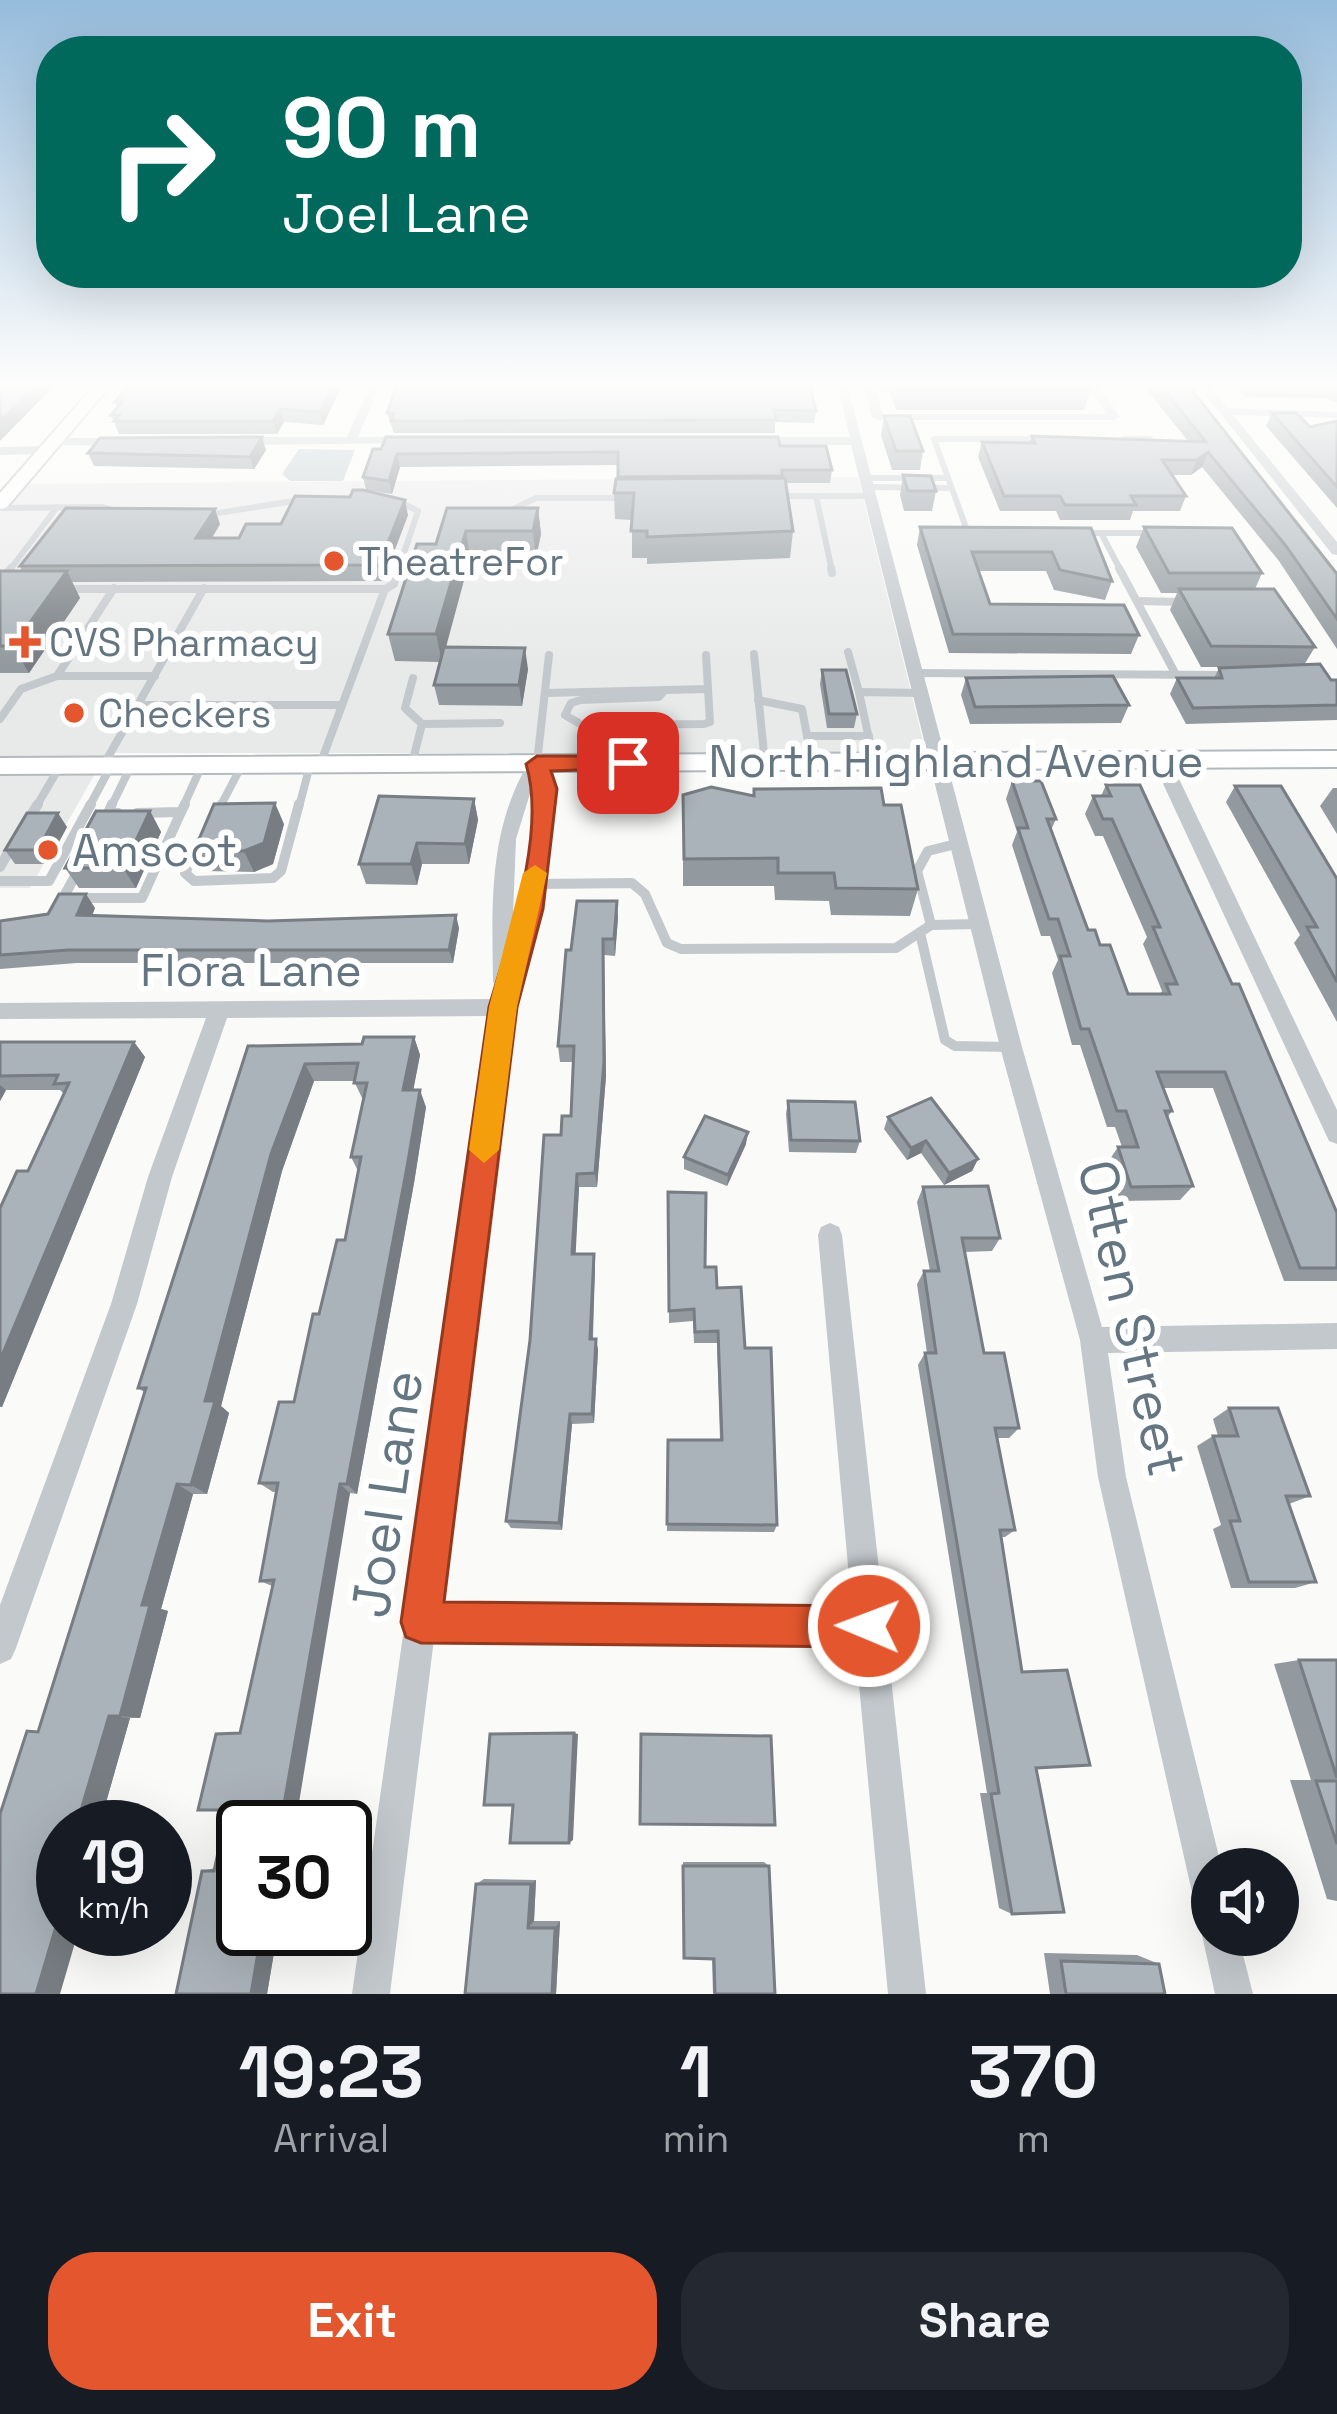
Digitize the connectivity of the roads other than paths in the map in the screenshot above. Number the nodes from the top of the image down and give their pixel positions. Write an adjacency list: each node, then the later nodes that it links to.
1 (23, 478): 12 (street)
2 (866, 478): 6 (street, Otten Street)
3 (948, 478): 5 (lane)
4 (1278, 478): 21 (street)
5 (950, 483): 6 (lane); 18 (lane)
6 (868, 487): 8 (lane); 34 (street, Otten Street)
7 (769, 496): 8 (lane)
8 (816, 496): 22 (lane)
9 (629, 497): 16 (lane)
10 (311, 499): 15 (lane)
11 (393, 499): 27 (lane)
12 (0, 506): 13 (lane)
13 (57, 507): 14 (lane); 23 (lane)
14 (144, 513)
15 (190, 514)
16 (499, 516)
17 (1168, 532): 20 (lane)
18 (990, 533)
19 (1079, 533): 20 (lane)
20 (1101, 533): 28 (lane)
21 (1337, 551)
22 (832, 573)
23 (0, 582)
24 (203, 588): 26 (lane); 27 (lane); 37 (lane)
25 (46, 589): 26 (lane)
26 (114, 589): 36 (lane)
27 (385, 589): 49 (lane)
28 (1138, 602): 29 (lane); 35 (lane)
29 (1199, 602)
30 (848, 652): 44 (lane)
31 (754, 654): 47 (lane)
32 (549, 655): 45 (lane)
33 (706, 655): 42 (lane)
34 (917, 673): 35 (lane); 46 (street, Otten Street)
35 (1175, 673): 38 (lane)
36 (57, 676): 37 (lane); 41 (lane)
37 (155, 676): 48 (lane)
38 (1243, 676)
39 (413, 678): 53 (lane)
40 (0, 689): 41 (lane)
41 (21, 689): 50 (lane)
42 (708, 689): 43 (lane); 43 (lane)
43 (665, 690): 45 (lane)
44 (860, 692): 46 (lane); 55 (lane)
45 (544, 693): 63 (lane)
46 (922, 693): 58 (street, Otten Street)
47 (758, 700): 54 (lane); 60 (lane)
48 (136, 705): 49 (lane); 68 (lane)
49 (340, 705): 61 (lane)
50 (4, 708): 51 (lane)
51 (0, 719)
52 (500, 723): 53 (lane)
53 (422, 724): 62 (lane)
54 (807, 736): 55 (lane); 59 (lane)
55 (872, 749): 58 (street, North Highland Avenue); 59 (street, North Highland Avenue)
56 (1337, 759): 57 (street, North Highland Avenue)
57 (1161, 760): 58 (street, North Highland Avenue); 83 (street)
58 (940, 761): 72 (street, Otten Street)
59 (812, 762): 60 (street, North Highland Avenue)
60 (765, 763): 63 (street, North Highland Avenue)
61 (315, 764): 62 (street, North Highland Avenue); 65 (street, North Highland Avenue); 65 (lane)
62 (412, 764): 63 (street, North Highland Avenue)
63 (537, 764): 76 (street, Joel Lane); 79 (street, Joel Lane)
64 (202, 765): 65 (street, North Highland Avenue); 68 (street, North Highland Avenue); 69 (lane)
65 (242, 765)
66 (0, 766): 67 (street, North Highland Avenue)
67 (60, 766): 68 (street, North Highland Avenue); 74 (lane)
68 (115, 766): 70 (lane); 75 (lane)
69 (181, 812): 70 (lane); 73 (lane)
70 (108, 813): 71 (lane)
71 (99, 830)
72 (960, 843): 77 (street, Otten Street); 78 (lane)
73 (81, 864)
74 (0, 868)
75 (0, 881)
76 (534, 884): 78 (lane); 79 (street, Joel Lane)
77 (980, 924): 78 (lane); 82 (street, Otten Street)
78 (926, 929): 82 (lane)
79 (503, 1007): 80 (street, Flora Lane); 87 (street, Joel Lane)
80 (219, 1010): 81 (street, Flora Lane); 89 (street)
81 (0, 1011)
82 (1011, 1047): 86 (street, Otten Street)
83 (1337, 1134)
84 (830, 1235): 88 (street)
85 (1337, 1336): 86 (street)
86 (1093, 1340): 90 (street, Otten Street)
87 (421, 1622): 88 (street); 92 (street, Joel Lane)
88 (869, 1626): 93 (street)
89 (0, 1648)
90 (1200, 1848)
91 (1225, 1956): 94 (street)
92 (371, 1994)
93 (907, 1994)
94 (1234, 1994)

